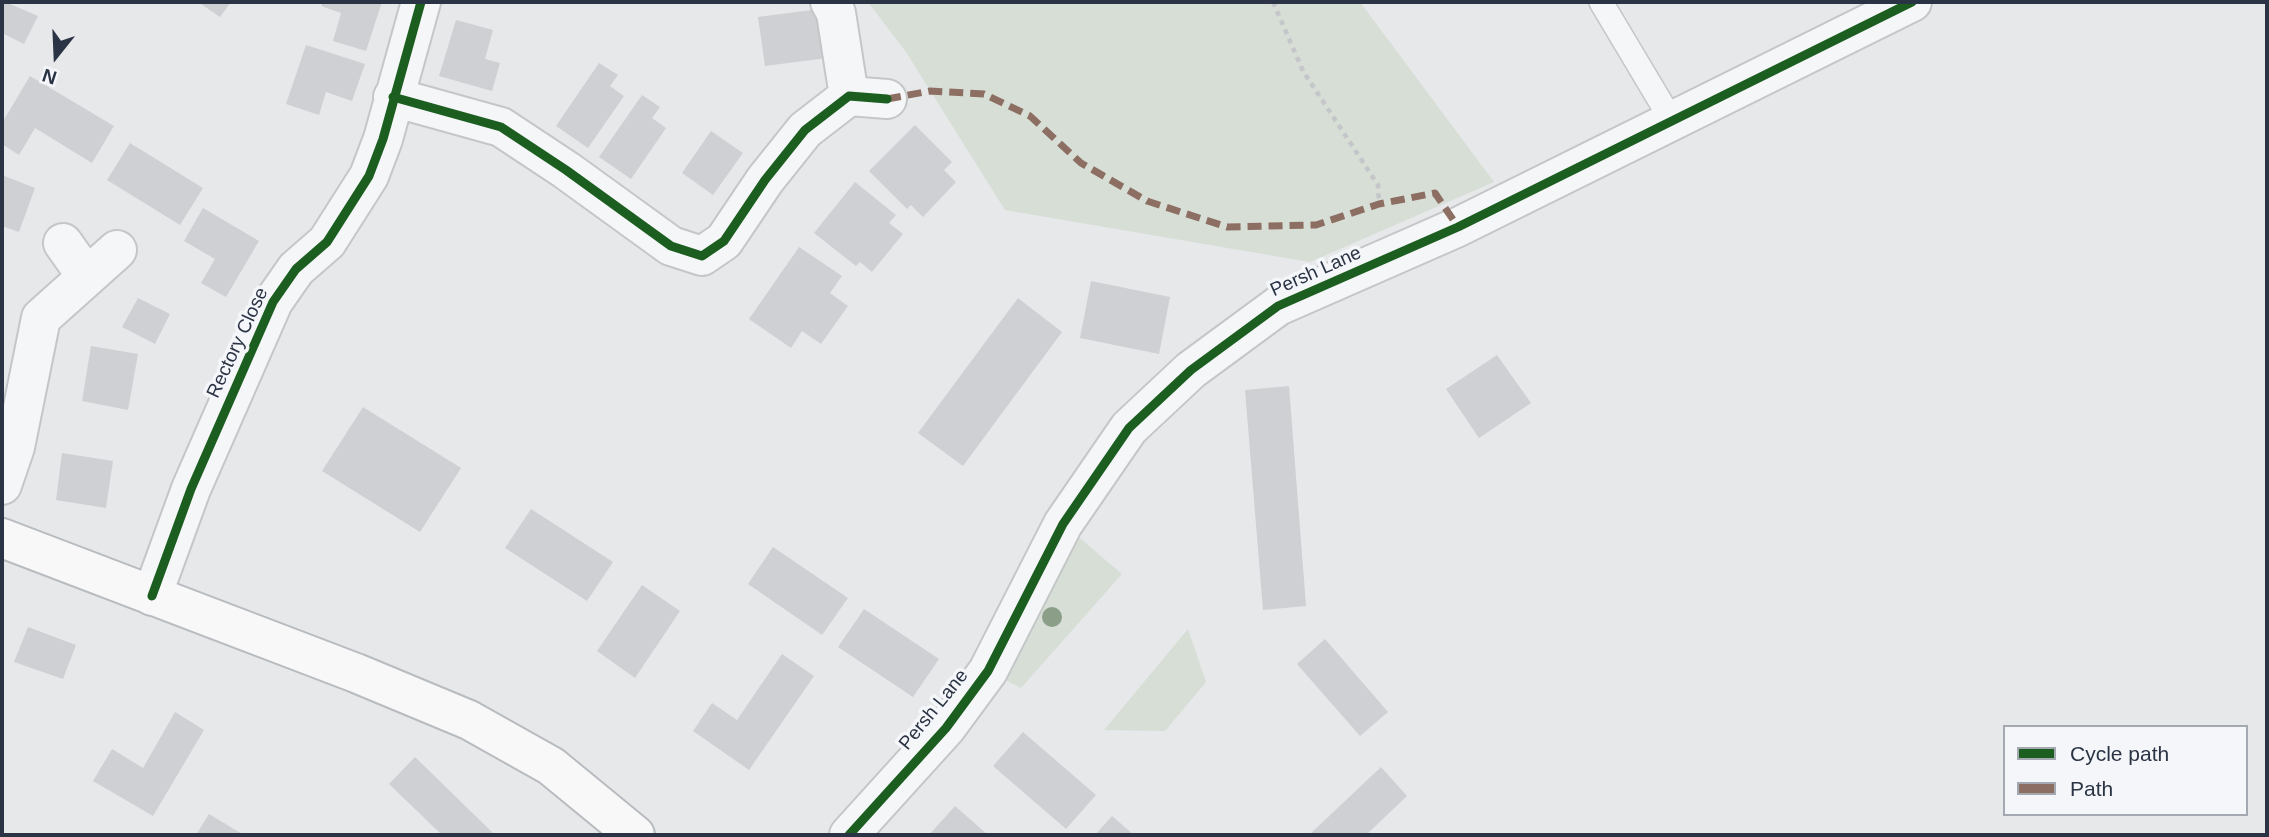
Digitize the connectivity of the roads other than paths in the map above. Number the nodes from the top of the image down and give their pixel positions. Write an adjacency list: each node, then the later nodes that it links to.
1 (421, 2): 6 (street, Rectory Close)
2 (830, 2): 5 (street)
3 (1601, 2): 8 (lane)
4 (1912, 2): 8 (street, Persh Lane)
5 (849, 96): 6 (street); 7 (street)
6 (393, 97): 14 (street, Rectory Close)
7 (887, 99)
8 (1672, 121): 16 (street, Persh Lane)
9 (63, 243): 11 (street)
10 (117, 250): 11 (street)
11 (87, 276): 12 (street)
12 (2, 485)
13 (2, 538): 14 (highway)
14 (152, 596): 15 (highway)
15 (635, 835)
16 (849, 835)

